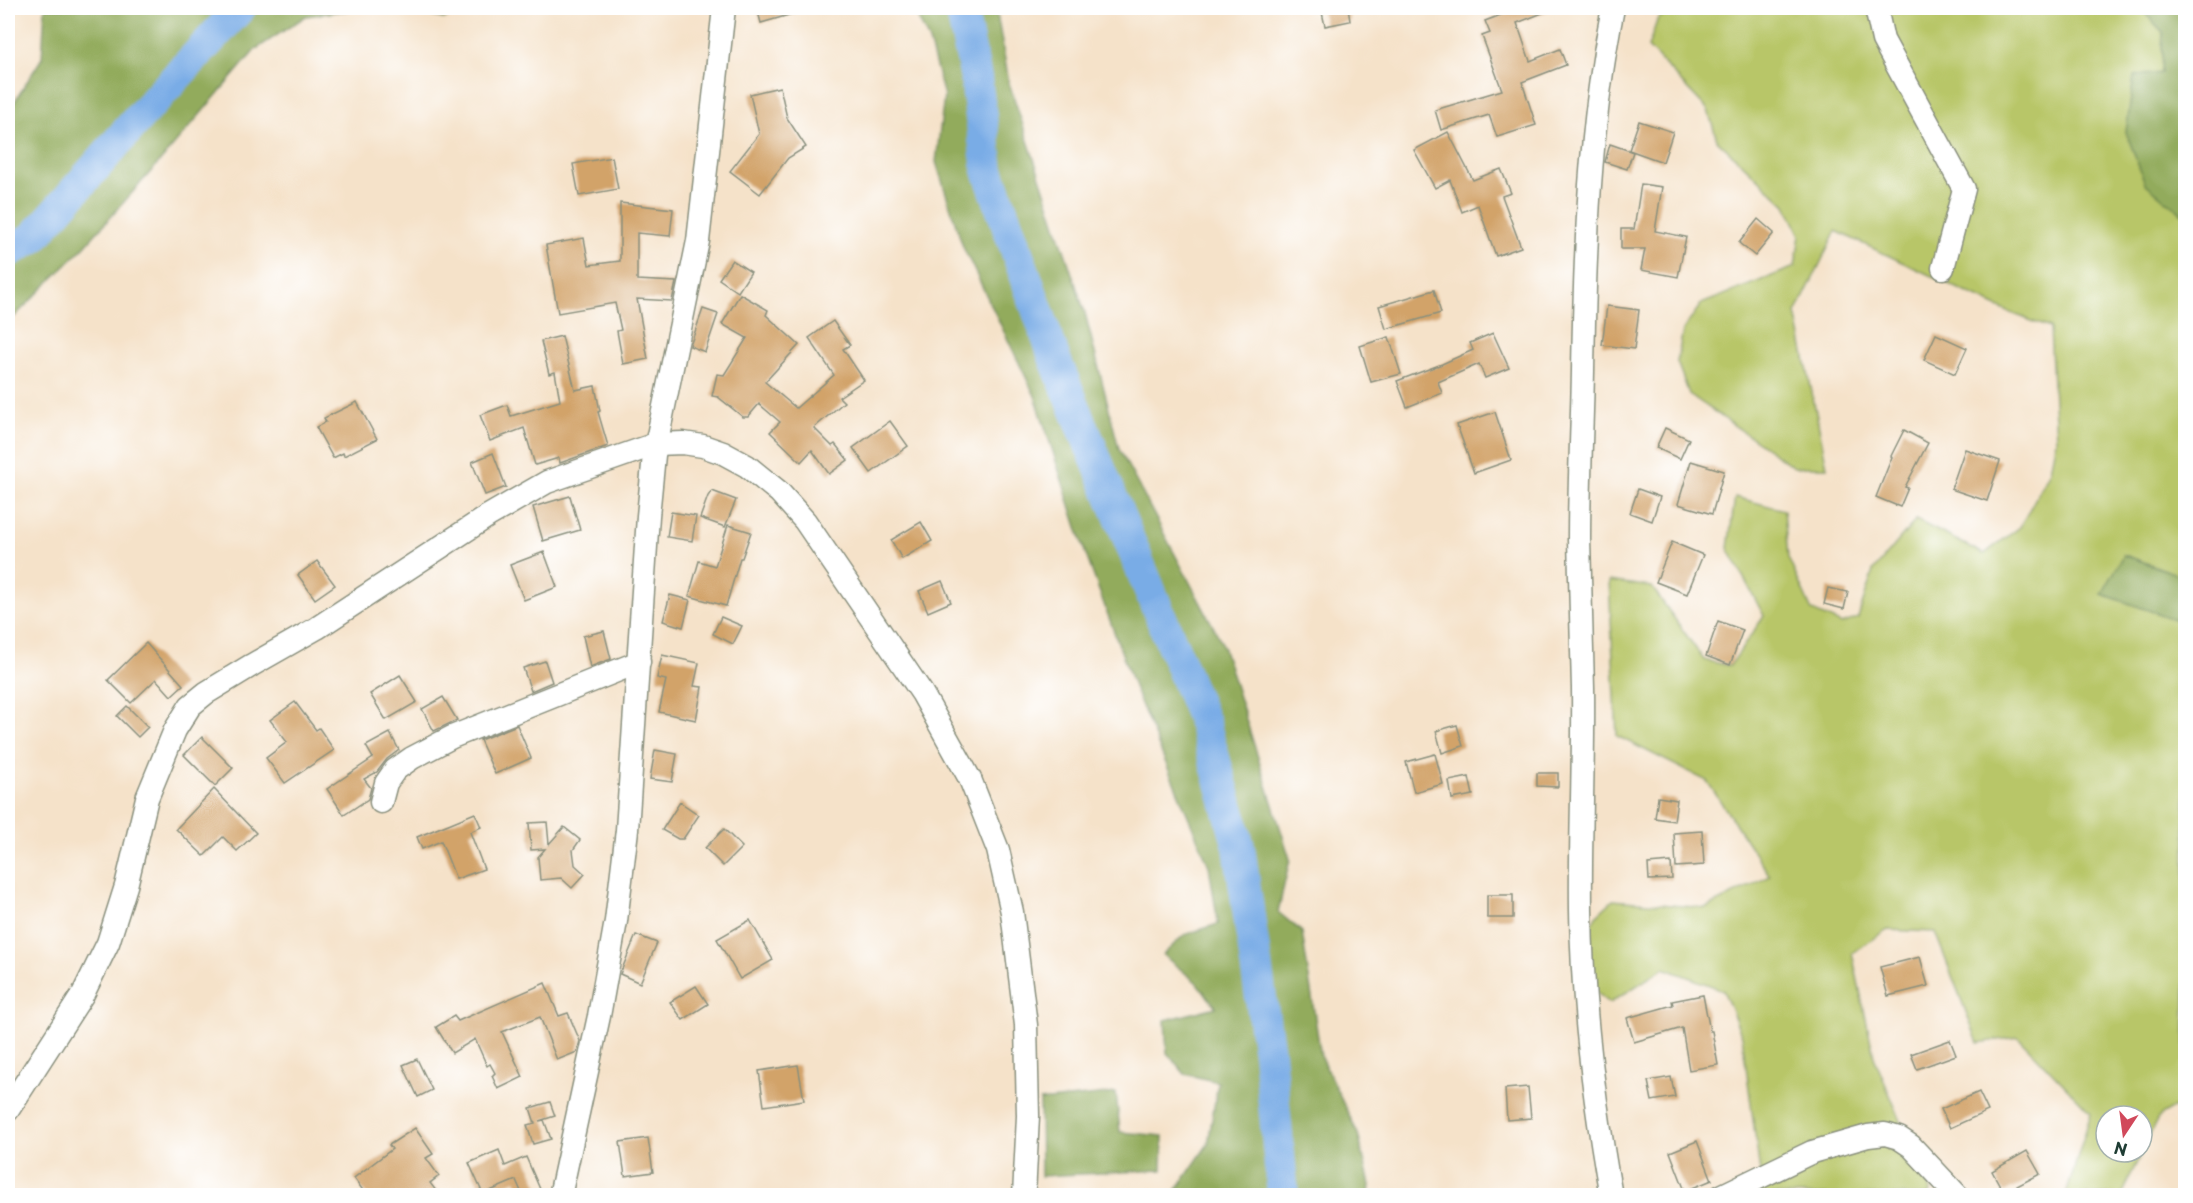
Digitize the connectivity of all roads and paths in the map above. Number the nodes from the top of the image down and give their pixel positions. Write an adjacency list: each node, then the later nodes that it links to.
1 (724, 8): 5 (street)
2 (1613, 8): 11 (street)
3 (1876, 8): 4 (street)
4 (1943, 268)
5 (656, 444): 6 (street); 8 (street); 10 (street)
6 (639, 662): 7 (street); 9 (street)
7 (381, 802)
8 (8, 1110)
9 (560, 1196)
10 (1024, 1196)
11 (1611, 1196)
12 (1721, 1196): 13 (street)
13 (1958, 1196)

